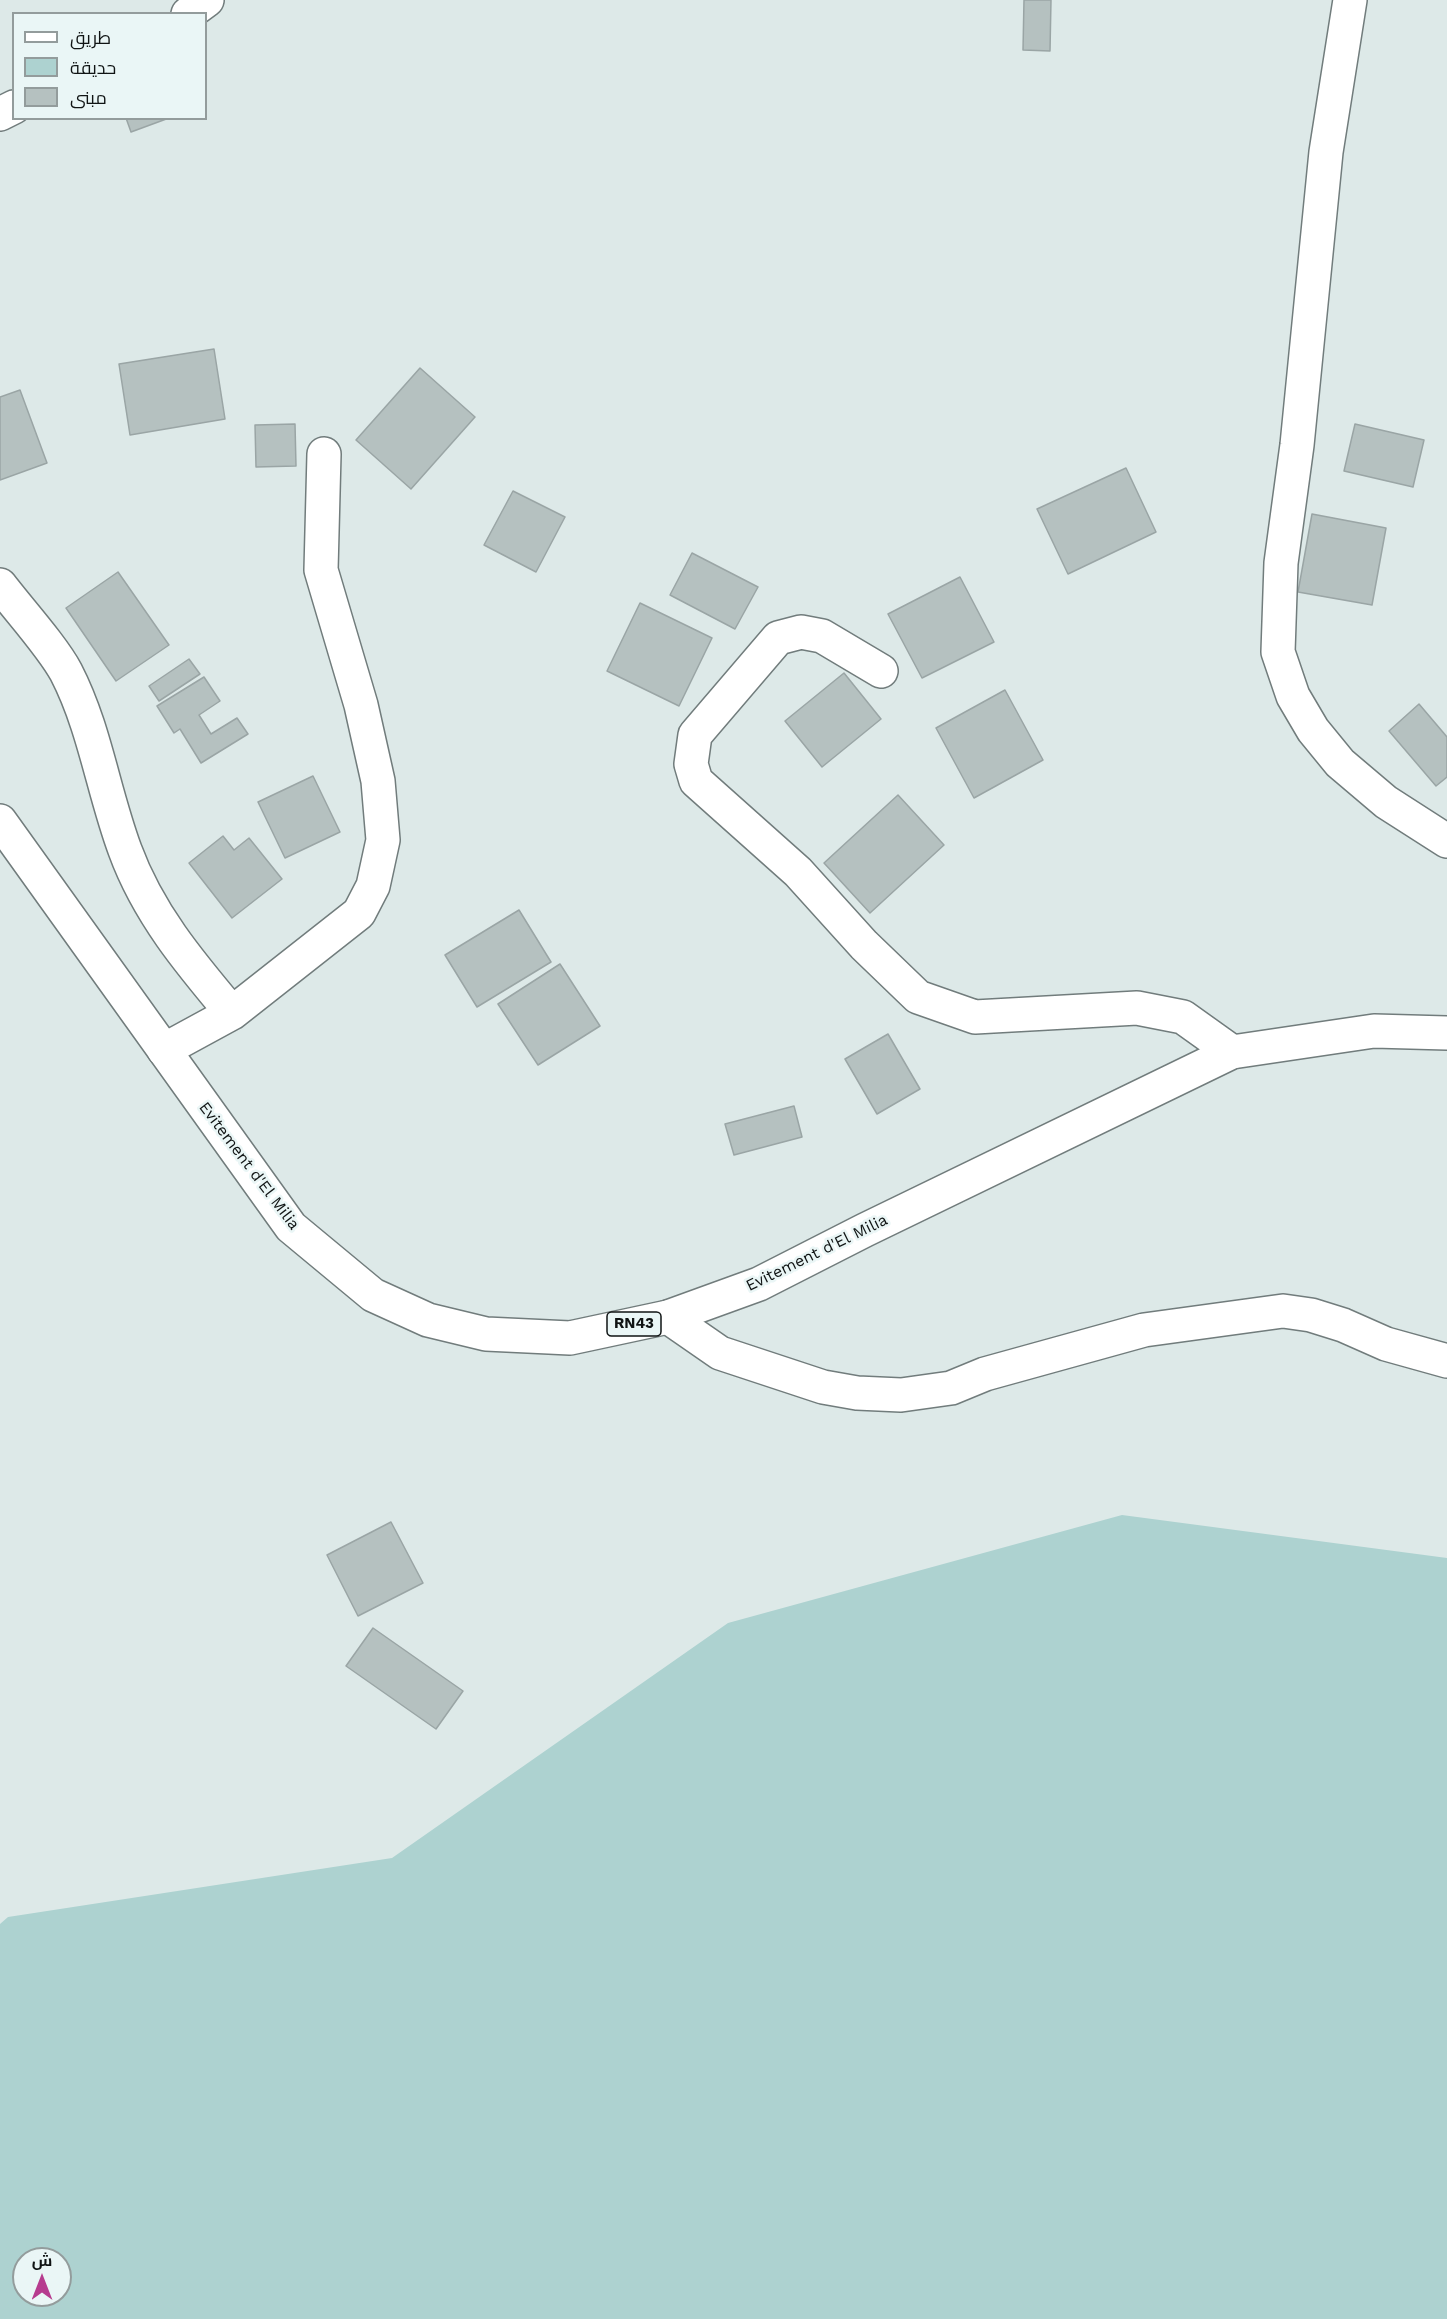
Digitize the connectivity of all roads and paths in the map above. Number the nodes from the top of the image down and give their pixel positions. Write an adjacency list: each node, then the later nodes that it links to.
1 (207, 0): 3 (street)
2 (1350, 0): 8 (street)
3 (191, 12)
4 (324, 454): 9 (street)
5 (0, 585): 9 (street)
6 (881, 671): 12 (street)
7 (0, 821): 11 (street, Evitement d'El Milia / RN43)
8 (1447, 842)
9 (232, 1013): 11 (street)
10 (1447, 1033): 12 (street, Evitement d'El Milia / RN43)
11 (164, 1050): 13 (street, Evitement d'El Milia / RN43)
12 (1232, 1052): 13 (street, Evitement d'El Milia / RN43)
13 (668, 1317): 14 (street)
14 (1447, 1361)

